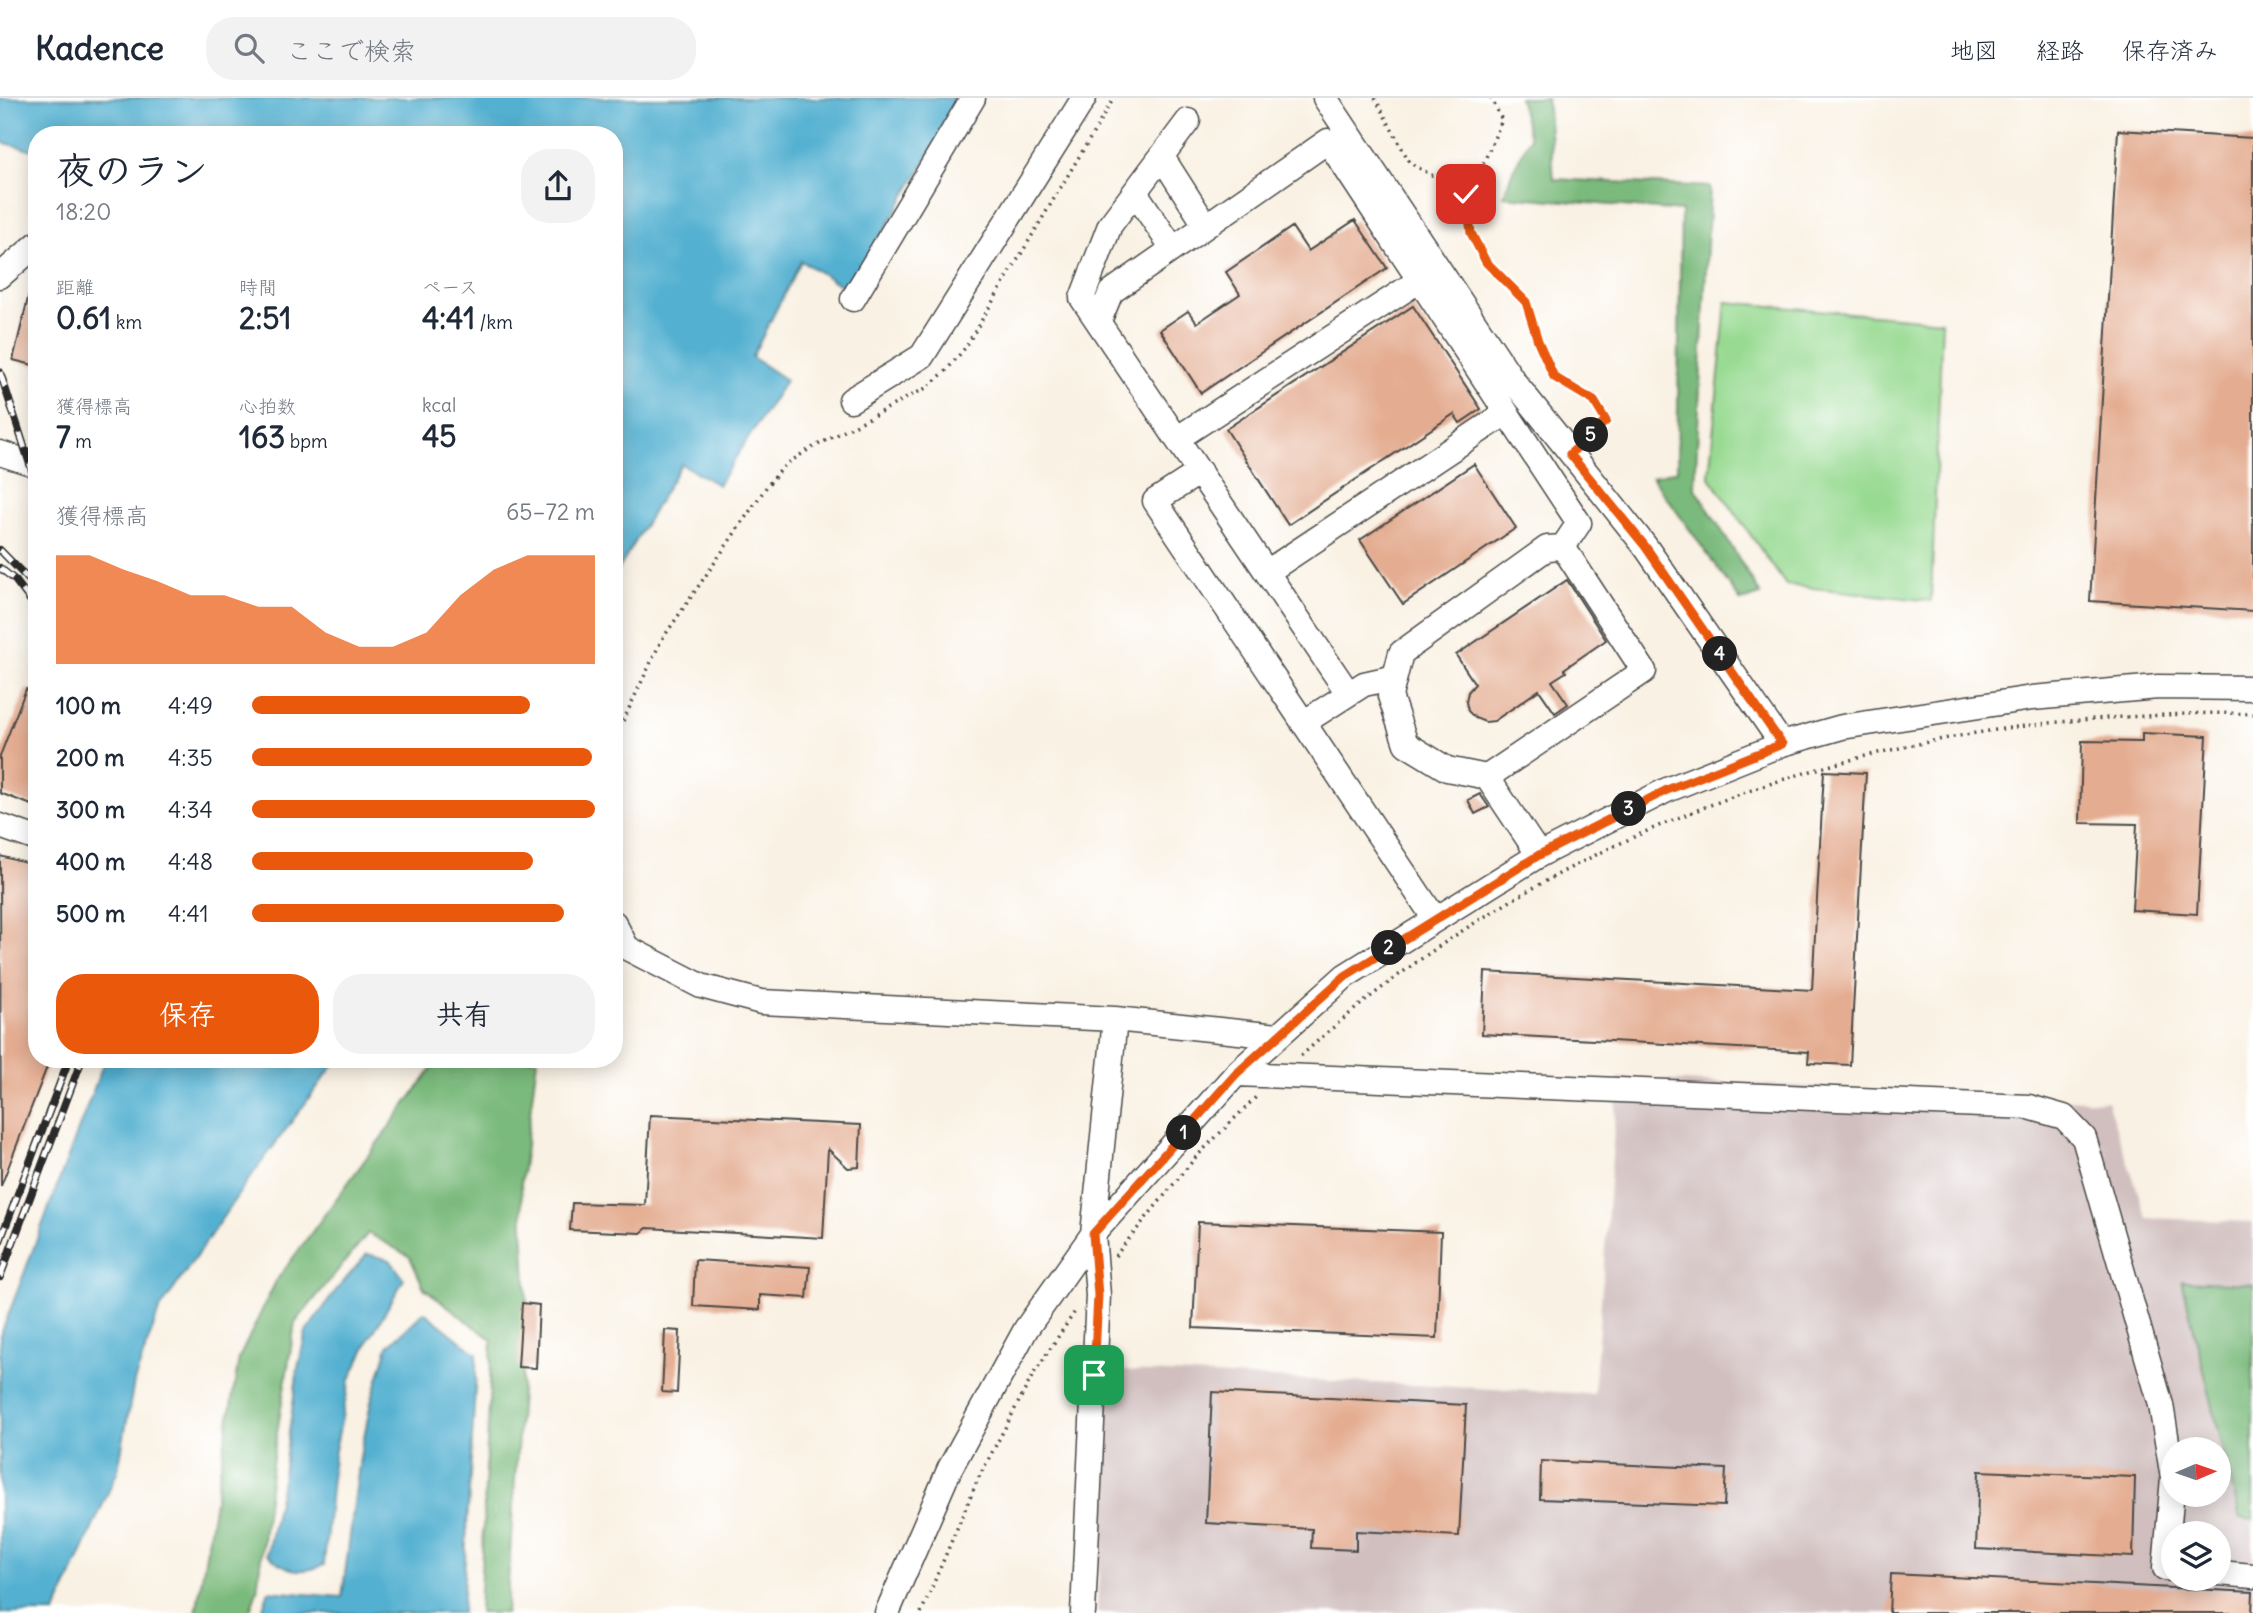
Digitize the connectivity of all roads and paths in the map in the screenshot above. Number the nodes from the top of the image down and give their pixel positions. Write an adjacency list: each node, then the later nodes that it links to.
1 (974, 98): 15 (street)
2 (1084, 98): 17 (street)
3 (1325, 98): 21 (street)
4 (1375, 98): 9 (path)
5 (1491, 98): 9 (path)
6 (1188, 121): 7 (street)
7 (1162, 157): 8 (street); 10 (street)
8 (1135, 192): 11 (street); 16 (street)
9 (1466, 194): 21 (path)
10 (1206, 226): 11 (street); 14 (street)
11 (1173, 249): 16 (street)
12 (28, 252): 13 (street)
13 (0, 276)
14 (1420, 280): 18 (street); 19 (street)
15 (853, 299)
16 (1099, 321): 19 (street)
17 (852, 400)
18 (1506, 413): 24 (street); 25 (street)
19 (1178, 438): 23 (street)
20 (0, 453): 22 (street)
21 (1570, 454): 31 (street)
22 (28, 462)
23 (1200, 471): 25 (street); 30 (street)
24 (1563, 547): 26 (street); 32 (street)
25 (1267, 572): 28 (street)
26 (1395, 677): 28 (street); 32 (street)
27 (2253, 688): 31 (street)
28 (1348, 693): 30 (street)
29 (2253, 714): 41 (path)
30 (1303, 723): 36 (street)
31 (1782, 744): 35 (street)
32 (1487, 776): 35 (street)
33 (0, 826): 34 (street)
34 (28, 836)
35 (1539, 855): 36 (street)
36 (1435, 919): 39 (street)
37 (623, 940): 38 (street)
38 (1115, 1019): 39 (street); 42 (street)
39 (1277, 1037): 40 (street)
40 (1236, 1074): 41 (street); 42 (street)
41 (1279, 1076): 43 (path); 44 (street)
42 (1093, 1234): 43 (street); 47 (street)
43 (1097, 1280): 48 (path); 49 (street)
44 (2169, 1521)
45 (2231, 1574): 46 (street)
46 (2253, 1576)
47 (887, 1613)
48 (922, 1613)
49 (1083, 1613)

